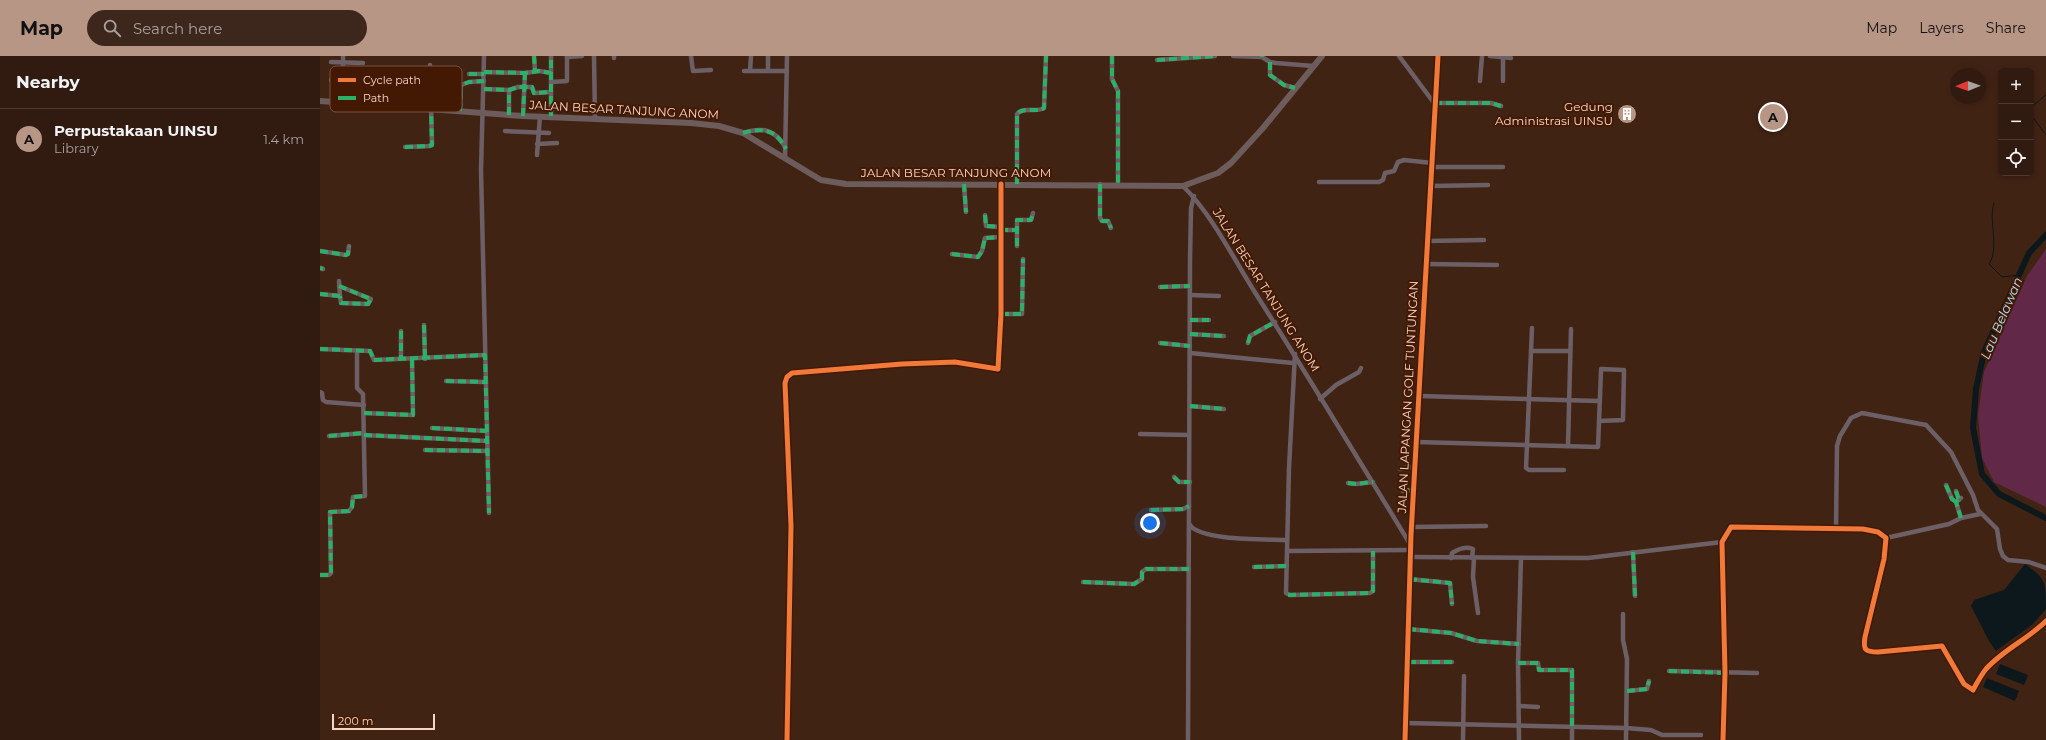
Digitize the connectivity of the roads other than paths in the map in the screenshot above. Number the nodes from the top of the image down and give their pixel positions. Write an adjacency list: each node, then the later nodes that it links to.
1 (342, 56): 26 (street)
2 (484, 56): 37 (street)
3 (534, 56): 32 (street)
4 (551, 56): 39 (street)
5 (582, 56): 21 (street)
6 (594, 56): 62 (street)
7 (691, 56): 31 (street)
8 (751, 56): 33 (street)
9 (768, 56): 34 (street)
10 (787, 56): 35 (street)
11 (1046, 56): 78 (street)
12 (1112, 56): 80 (street)
13 (1215, 56): 24 (street)
14 (1233, 56): 15 (street)
15 (1262, 56): 27 (street)
16 (1322, 56): 30 (main road)
17 (1399, 56): 53 (street)
18 (1438, 56): 53 (street, JALAN LAPANGAN GOLF TUNTUNGAN)
19 (1482, 56): 42 (street)
20 (1490, 56): 22 (street)
21 (567, 57): 44 (street)
22 (1503, 58): 23 (street); 43 (street)
23 (1511, 58)
24 (1157, 60)
25 (331, 62): 26 (street)
26 (342, 62): 28 (street); 29 (street)
27 (1270, 62): 30 (street); 47 (street)
28 (363, 63)
29 (342, 66)
30 (1313, 66): 47 (main road)
31 (711, 70)
32 (535, 71): 38 (street); 39 (street)
33 (750, 71): 34 (street); 36 (street)
34 (768, 71): 35 (street)
35 (787, 71): 70 (street)
36 (744, 72)
37 (484, 73): 38 (street); 40 (street); 41 (street)
38 (525, 73): 46 (street)
39 (550, 73): 44 (street)
40 (469, 74)
41 (484, 81): 45 (street); 48 (street)
42 (1480, 81)
43 (1503, 81)
44 (551, 82): 50 (street)
45 (462, 85)
46 (524, 87): 49 (street); 50 (street); 59 (street)
47 (1295, 88): 82 (main road)
48 (484, 89): 49 (street); 57 (street)
49 (509, 90): 58 (street)
50 (551, 92): 61 (street)
51 (320, 101): 52 (main road, JALAN BESAR TANJUNG ANOM)
52 (330, 102)
53 (1434, 103): 54 (street); 73 (street, JALAN LAPANGAN GOLF TUNTUNGAN)
54 (1501, 106)
55 (462, 111): 57 (main road, JALAN BESAR TANJUNG ANOM)
56 (430, 112): 69 (street)
57 (482, 113): 58 (main road, JALAN BESAR TANJUNG ANOM); 126 (street)
58 (509, 114): 59 (main road, JALAN BESAR TANJUNG ANOM)
59 (523, 116): 60 (main road, JALAN BESAR TANJUNG ANOM)
60 (540, 116): 61 (main road, JALAN BESAR TANJUNG ANOM); 64 (street)
61 (551, 116): 62 (main road, JALAN BESAR TANJUNG ANOM)
62 (595, 118): 66 (main road, JALAN BESAR TANJUNG ANOM)
63 (505, 131): 64 (street)
64 (538, 131): 65 (street); 68 (street)
65 (549, 133)
66 (743, 133): 70 (street); 72 (main road, JALAN BESAR TANJUNG ANOM)
67 (557, 143): 68 (street)
68 (537, 144): 71 (street)
69 (405, 147)
70 (786, 149): 72 (street)
71 (537, 155)
72 (785, 158): 76 (main road, JALAN BESAR TANJUNG ANOM)
73 (1432, 165): 74 (street); 75 (street); 83 (street, JALAN LAPANGAN GOLF TUNTUNGAN)
74 (1503, 166)
75 (1319, 182)
76 (964, 184): 77 (main road, JALAN BESAR TANJUNG ANOM); 85 (street)
77 (1001, 184): 78 (main road, JALAN BESAR TANJUNG ANOM); 89 (street)
78 (1017, 184): 79 (main road, JALAN BESAR TANJUNG ANOM)
79 (1100, 184): 80 (main road, JALAN BESAR TANJUNG ANOM); 88 (street)
80 (1118, 184): 82 (main road, JALAN BESAR TANJUNG ANOM)
81 (1488, 185): 83 (street)
82 (1183, 186): 84 (street, JALAN BESAR TANJUNG ANOM)
83 (1430, 186): 93 (street, JALAN LAPANGAN GOLF TUNTUNGAN)
84 (1194, 196): 101 (street); 110 (street, JALAN BESAR TANJUNG ANOM)
85 (966, 212)
86 (1033, 213): 90 (street)
87 (985, 215): 89 (street)
88 (1111, 228)
89 (1001, 229): 90 (street); 91 (street)
90 (1017, 230): 95 (street)
91 (1000, 237): 97 (street); 107 (street)
92 (1484, 240): 93 (street)
93 (1427, 241): 99 (street, JALAN LAPANGAN GOLF TUNTUNGAN)
94 (349, 246): 96 (street)
95 (1017, 246)
96 (320, 251)
97 (952, 254)
98 (1023, 259): 107 (street)
99 (1426, 264): 100 (street); 135 (street, JALAN LAPANGAN GOLF TUNTUNGAN)
100 (1498, 265)
101 (1190, 286): 102 (street); 104 (street)
102 (1160, 287)
103 (320, 294): 105 (street)
104 (1190, 295): 106 (street); 108 (street)
105 (340, 296): 105 (street)
106 (1219, 296)
107 (1001, 314): 223 (street)
108 (1190, 320): 109 (street); 115 (street)
109 (1209, 320)
110 (1275, 322): 118 (street); 125 (street, JALAN BESAR TANJUNG ANOM)
111 (424, 325): 129 (street)
112 (1532, 328): 122 (street)
113 (1571, 329): 123 (street)
114 (401, 331): 127 (street)
115 (1190, 334): 116 (street); 119 (street)
116 (1224, 336)
117 (1160, 343): 119 (street)
118 (1248, 343)
119 (1190, 346): 124 (street)
120 (320, 349): 121 (street)
121 (357, 351): 127 (street); 140 (street)
122 (1531, 351): 123 (street); 137 (street)
123 (1570, 351): 138 (street)
124 (1190, 352): 130 (street); 141 (street)
125 (1295, 354): 130 (street); 136 (street, JALAN BESAR TANJUNG ANOM)
126 (485, 355): 129 (street); 133 (street)
127 (401, 359): 128 (street)
128 (412, 359): 129 (street); 143 (street)
129 (425, 359)
130 (1293, 362): 181 (street)
131 (1361, 368): 136 (street)
132 (446, 381): 133 (street)
133 (485, 382): 147 (street)
134 (320, 392): 140 (street)
135 (1419, 396): 137 (street); 154 (street, JALAN LAPANGAN GOLF TUNTUNGAN)
136 (1320, 399): 164 (street, JALAN BESAR TANJUNG ANOM)
137 (1529, 399): 138 (street); 155 (street)
138 (1568, 400): 139 (street); 156 (street)
139 (1599, 401): 144 (street); 144 (street)
140 (364, 405): 143 (street)
141 (1190, 406): 142 (street); 150 (street)
142 (1224, 409)
143 (364, 413): 148 (street)
144 (1599, 421): 156 (street)
145 (432, 428): 146 (street)
146 (467, 430): 147 (street); 152 (street)
147 (487, 430): 153 (street)
148 (364, 434): 151 (street); 152 (street); 196 (street)
149 (1140, 434): 150 (street)
150 (1189, 435): 163 (street)
151 (329, 436)
152 (465, 440): 153 (street)
153 (487, 441): 158 (street)
154 (1416, 442): 155 (street); 159 (street, JALAN LAPANGAN GOLF TUNTUNGAN)
155 (1528, 446): 156 (street); 161 (street)
156 (1568, 446)
157 (425, 450): 158 (street)
158 (488, 451): 173 (street)
159 (1415, 466): 160 (street); 167 (street, JALAN LAPANGAN GOLF TUNTUNGAN)
160 (1400, 468)
161 (1564, 470)
162 (1174, 477): 163 (street)
163 (1190, 482): 171 (street)
164 (1373, 482): 165 (street); 183 (street, JALAN BESAR TANJUNG ANOM)
165 (1348, 483)
166 (1946, 485): 170 (street)
167 (1414, 490): 168 (street); 178 (street, JALAN LAPANGAN GOLF TUNTUNGAN)
168 (1403, 491)
169 (1956, 491): 170 (street)
170 (1959, 500): 175 (street)
171 (1189, 506): 172 (street); 176 (street)
172 (1151, 510)
173 (489, 513)
174 (1980, 514): 175 (street); 179 (street); 194 (street)
175 (1961, 518): 180 (street)
176 (1190, 525): 181 (street); 195 (street)
177 (1486, 526): 178 (street)
178 (1411, 527): 183 (street, JALAN LAPANGAN GOLF TUNTUNGAN)
179 (1836, 529): 180 (street); 182 (street)
180 (1886, 538): 203 (street)
181 (1287, 540): 185 (street)
182 (1722, 542): 187 (street); 211 (street)
183 (1410, 544): 184 (street, JALAN LAPANGAN GOLF TUNTUNGAN)
184 (1410, 550): 186 (street); 188 (street, JALAN LAPANGAN GOLF TUNTUNGAN)
185 (1288, 551): 186 (street); 192 (street)
186 (1372, 551): 192 (street)
187 (1633, 552): 191 (street); 199 (street)
188 (1410, 557): 189 (street); 197 (street, JALAN LAPANGAN GOLF TUNTUNGAN)
189 (1451, 558): 190 (street); 190 (street)
190 (1473, 558): 191 (street); 201 (street)
191 (1521, 558): 205 (street)
192 (1287, 566): 193 (street)
193 (1254, 567)
194 (2046, 568)
195 (1189, 569): 198 (street); 224 (street)
196 (320, 575)
197 (1409, 579): 200 (street); 204 (street, JALAN LAPANGAN GOLF TUNTUNGAN)
198 (1083, 582)
199 (1635, 596)
200 (1452, 604)
201 (1478, 613)
202 (1623, 614): 214 (street)
203 (2046, 621)
204 (1408, 629): 205 (street); 206 (street, JALAN LAPANGAN GOLF TUNTUNGAN)
205 (1519, 644): 208 (street)
206 (1408, 662): 207 (street); 217 (street, JALAN LAPANGAN GOLF TUNTUNGAN)
207 (1452, 662)
208 (1518, 663): 215 (street); 220 (street)
209 (1669, 671): 211 (street)
210 (1757, 673): 211 (street)
211 (1725, 674): 230 (street)
212 (1464, 676): 218 (street)
213 (1649, 681): 214 (street)
214 (1627, 691): 221 (street)
215 (1519, 706): 216 (street); 219 (street)
216 (1538, 707)
217 (1405, 723): 218 (street); 225 (street, JALAN LAPANGAN GOLF TUNTUNGAN)
218 (1463, 724): 219 (street); 226 (street)
219 (1519, 727): 220 (street); 227 (street)
220 (1572, 728): 221 (street); 228 (street)
221 (1626, 728): 222 (street); 229 (street)
222 (1701, 735)
223 (787, 740)
224 (1188, 740)
225 (1406, 740)
226 (1463, 740)
227 (1518, 740)
228 (1572, 740)
229 (1626, 740)
230 (1723, 740)

